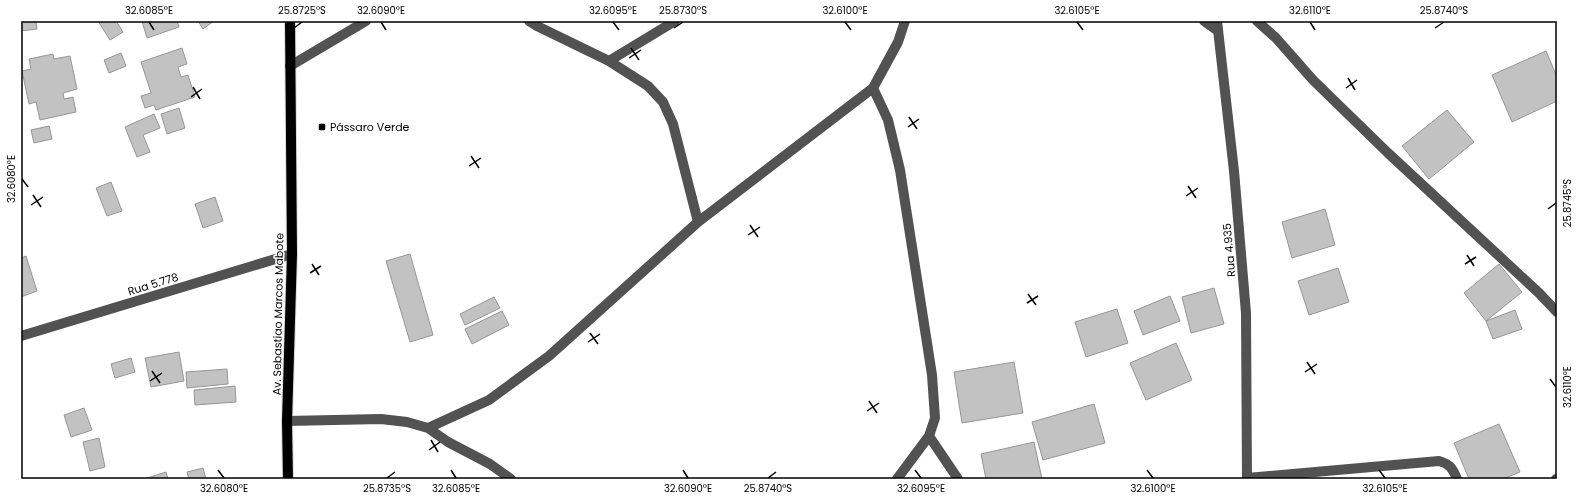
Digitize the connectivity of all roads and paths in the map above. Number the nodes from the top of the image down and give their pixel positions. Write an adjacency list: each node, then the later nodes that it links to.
1 (290, 21): 10 (main road, Av. Sebastiao Marcos Mabote)
2 (366, 21): 10 (street)
3 (529, 21): 9 (street)
4 (675, 21): 9 (street)
5 (905, 21): 11 (street)
6 (1204, 21): 8 (street)
7 (1257, 21): 14 (street)
8 (1218, 26): 19 (street, Rua 4.935)
9 (609, 61): 12 (street)
10 (290, 66): 13 (main road, Av. Sebastiao Marcos Mabote)
11 (873, 88): 12 (street); 18 (street)
12 (698, 222): 17 (street)
13 (292, 254): 15 (street, Rua 5.778); 16 (main road, Av. Sebastiao Marcos Mabote)
14 (1557, 312)
15 (21, 336)
16 (287, 421): 17 (street); 20 (main road, Av. Sebastiao Marcos Mabote)
17 (428, 428): 21 (street)
18 (929, 436): 22 (street); 23 (street)
19 (1247, 478): 24 (street)
20 (288, 479)
21 (511, 479)
22 (897, 479)
23 (958, 479)
24 (1458, 479)

